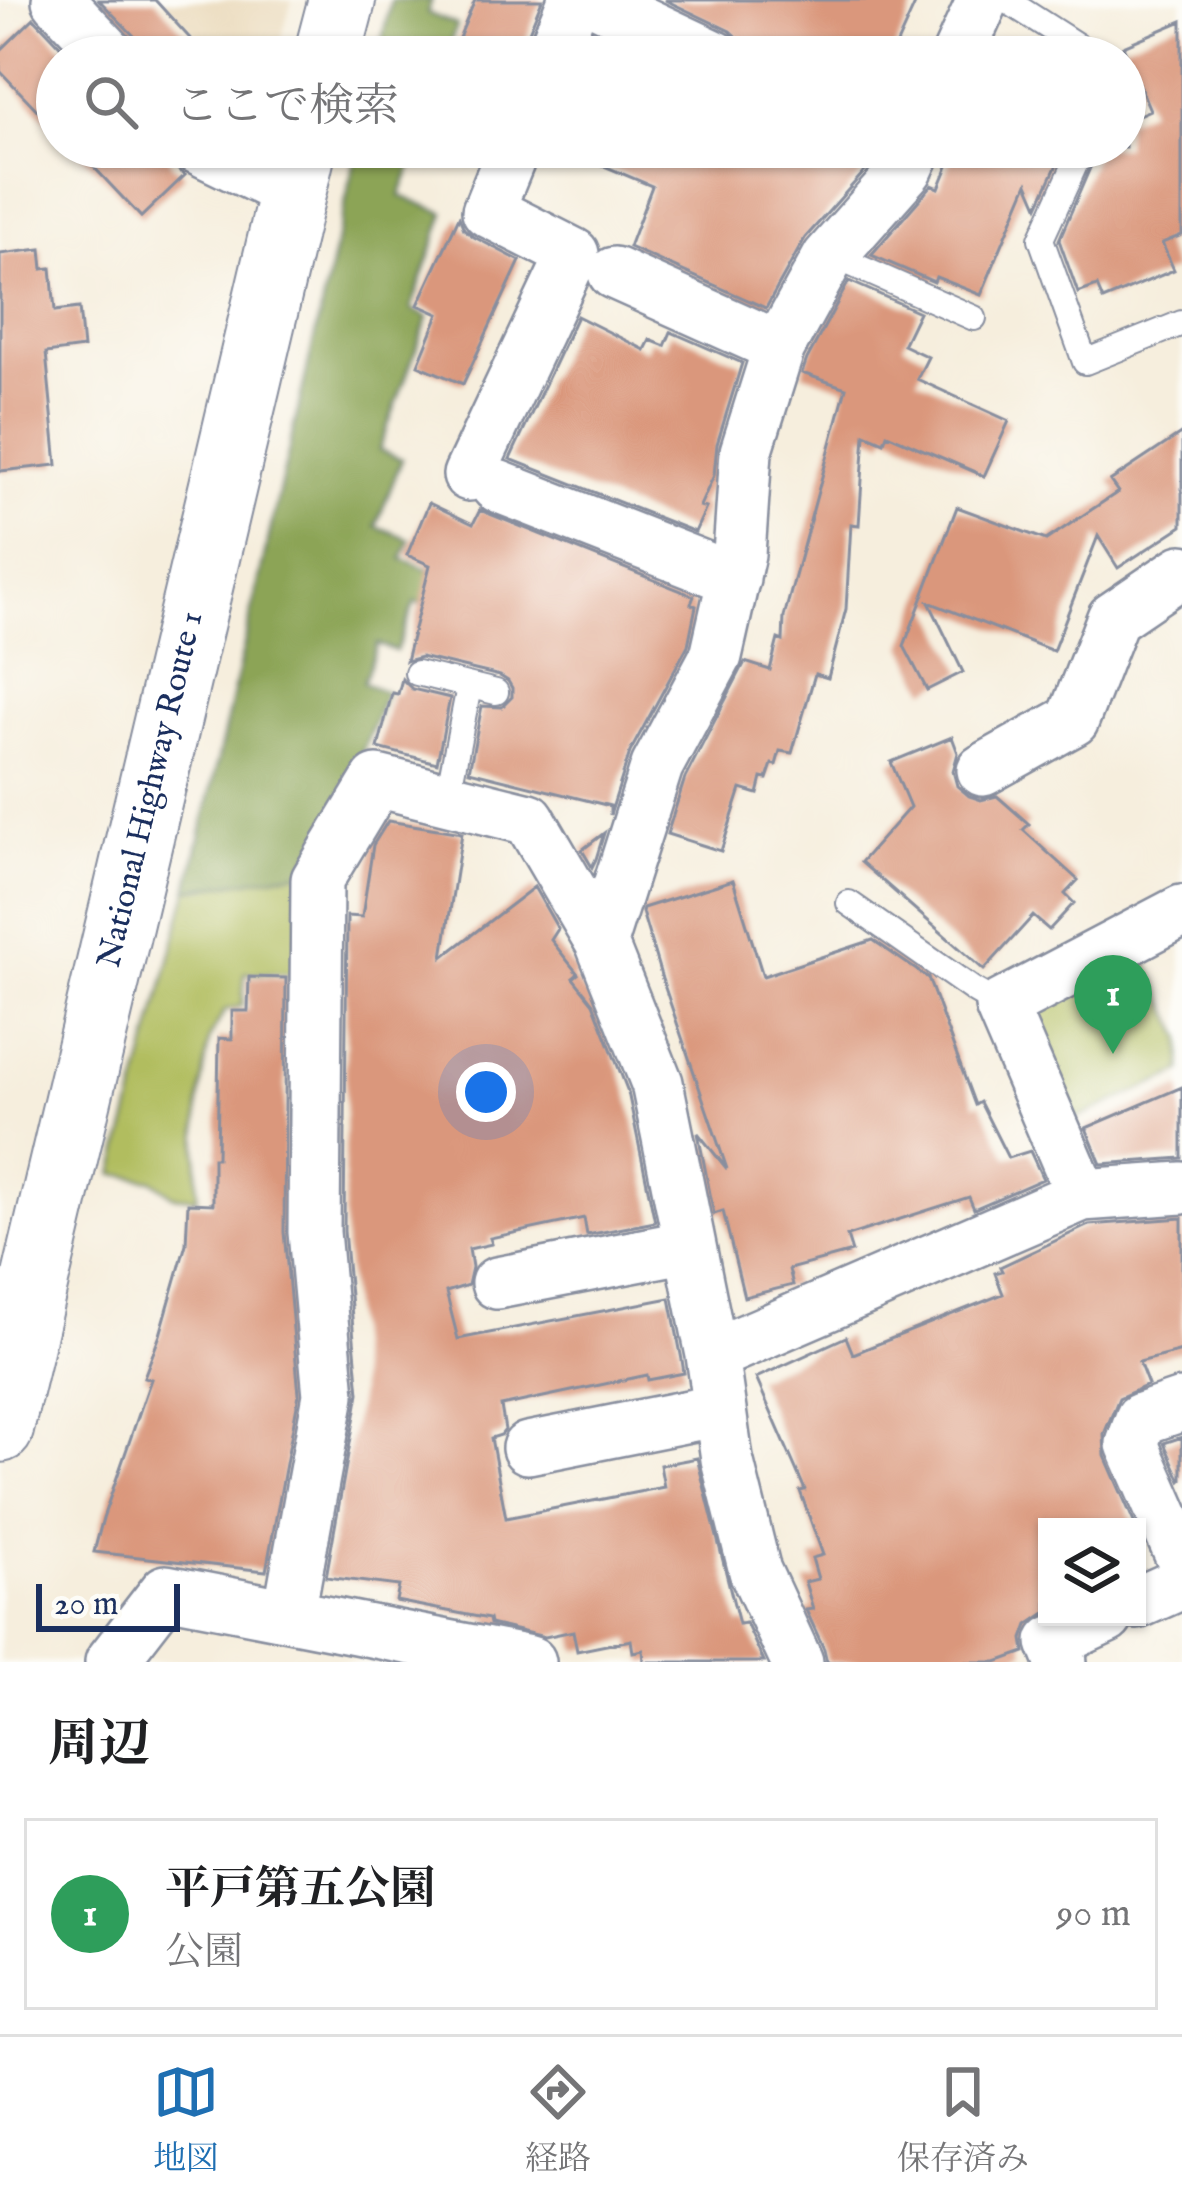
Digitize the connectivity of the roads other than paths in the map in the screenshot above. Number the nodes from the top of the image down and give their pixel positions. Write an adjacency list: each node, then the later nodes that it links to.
1 (58, 0): 8 (street)
2 (342, 0): 9 (highway)
3 (574, 0): 10 (street)
4 (595, 0): 7 (street)
5 (983, 0): 12 (street)
6 (1006, 0): 13 (lane)
7 (646, 11): 11 (street)
8 (92, 36)
9 (333, 36)
10 (559, 36)
11 (684, 36)
12 (967, 36)
13 (1062, 36)
14 (505, 168): 24 (street)
15 (907, 168): 18 (street)
16 (1073, 168): 21 (lane)
17 (297, 170): 41 (highway, National Highway Route 1)
18 (831, 255): 20 (lane); 22 (street)
19 (614, 273): 22 (street)
20 (974, 318)
21 (1182, 322)
22 (779, 346): 24 (street)
23 (1182, 571): 28 (street)
24 (734, 579): 32 (street)
25 (417, 674): 26 (lane)
26 (469, 687): 27 (lane); 29 (lane)
27 (496, 692)
28 (983, 770)
29 (447, 800): 32 (street); 46 (street)
30 (849, 903): 33 (lane)
31 (1182, 911): 33 (street)
32 (602, 942): 36 (street)
33 (1001, 1006): 35 (street)
34 (1182, 1188): 35 (street)
35 (1082, 1195): 38 (street)
36 (689, 1246): 37 (street); 38 (street)
37 (497, 1283)
38 (712, 1354): 40 (street)
39 (1182, 1405): 43 (street)
40 (719, 1410): 42 (street); 50 (street)
41 (0, 1430)
42 (528, 1448)
43 (1182, 1558)
44 (1182, 1583): 45 (street)
45 (1146, 1600)
46 (289, 1613): 48 (street); 49 (street)
47 (1088, 1626): 51 (street)
48 (111, 1662)
49 (530, 1662)
50 (797, 1662)
51 (1061, 1662)

